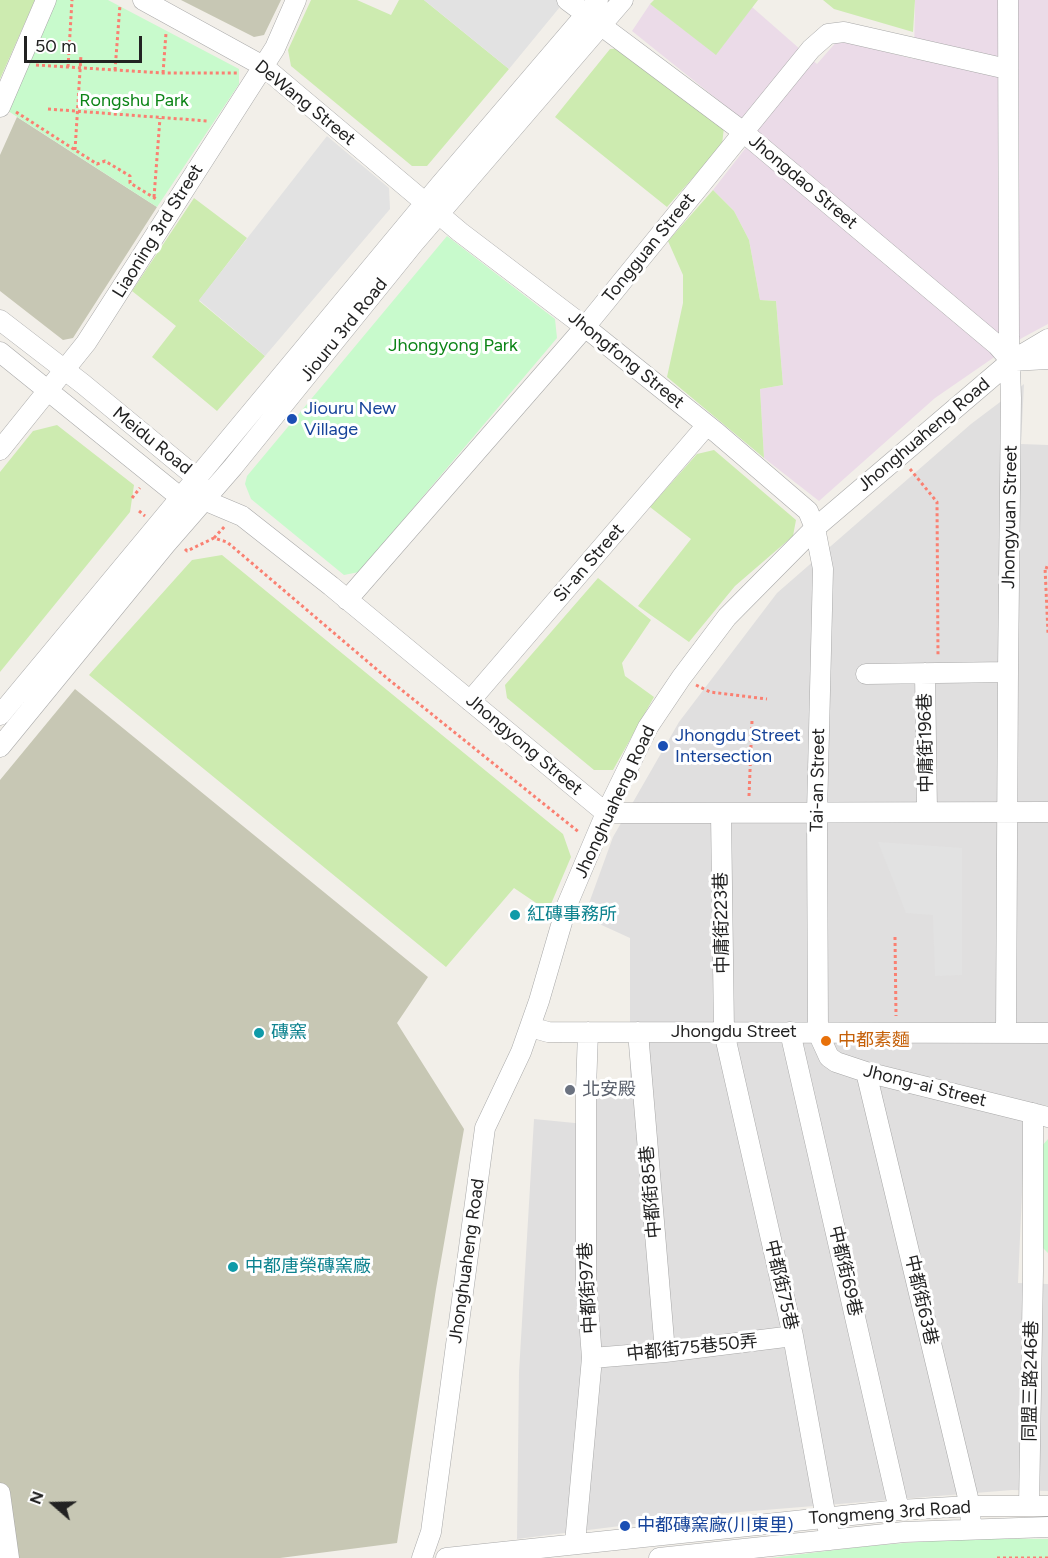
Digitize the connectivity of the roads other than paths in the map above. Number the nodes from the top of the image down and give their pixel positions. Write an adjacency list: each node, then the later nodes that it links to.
1 (46, 0): 10 (street)
2 (143, 0): 8 (street, DeWang Street)
3 (296, 0): 8 (street, Liaoning 3rd Street)
4 (567, 0): 7 (street, Jhongdao Street)
5 (623, 0): 7 (street, Jiouru 3rd Road)
6 (1008, 0): 9 (street, Jhongyuan Street)
7 (595, 13): 11 (street, Jhongdao Street); 12 (street, Jiouru 3rd Road)
8 (263, 66): 12 (street, DeWang Street); 19 (street, Liaoning 3rd Street)
9 (1007, 69): 11 (street, Tongguan Street); 18 (street, Jhongyuan Street)
10 (4, 107)
11 (742, 131): 14 (street, Tongguan Street); 18 (street, Jhongdao Street)
12 (433, 209): 14 (street, Jhongfong Street); 23 (street, Jiouru 3rd Road); 25 (street, Jiouru 3rd Road)
13 (0, 320): 19 (street, Meidu Road)
14 (585, 327): 21 (street, Jhongfong Street); 27 (street, Tongguan Street)
15 (1048, 339): 18 (street, Jhonghuaheng Road)
16 (0, 352): 20 (street, Meidu Road)
17 (1048, 359): 18 (street)
18 (1011, 361): 26 (street, Jhonghuaheng Road); 28 (street, Jhongyuan Street)
19 (64, 370): 20 (street, Liaoning 3rd Street); 23 (street, Meidu Road)
20 (48, 390): 22 (street, Liaoning 3rd Street); 24 (street, Meidu Road)
21 (707, 425): 26 (street, Jhongfong Street); 31 (street, Si-an Street)
22 (0, 450)
23 (197, 478): 24 (street, Jiouru 3rd Road); 25 (street, Meidu Road)
24 (181, 498): 25 (street, Meidu Road); 32 (street, Jiouru 3rd Road)
25 (204, 500): 27 (street, Jhongyong Street); 33 (street, Jiouru 3rd Road)
26 (815, 528): 37 (street, Jhonghuaheng Road); 39 (street, Tai-an Street)
27 (347, 600): 31 (street, Jhongyong Street)
28 (1008, 672): 29 (street); 35 (street, Jhongyuan Street)
29 (932, 673): 30 (street); 34 (street, 中庸街196巷)
30 (866, 674)
31 (470, 701): 37 (street, Jhongyong Street)
32 (2, 710)
33 (0, 747)
34 (927, 812): 35 (street); 39 (street)
35 (1007, 812): 36 (street); 46 (street, Jhongyuan Street)
36 (1048, 812)
37 (606, 813): 38 (street); 40 (street, Jhonghuaheng Road)
38 (721, 813): 39 (street); 43 (street, 中庸街223巷)
39 (817, 813): 45 (street, Tai-an Street)
40 (530, 1027): 41 (street, Jhongdu Street); 64 (street, Jhonghuaheng Road)
41 (588, 1032): 42 (street, Jhongdu Street); 53 (street, 中都街97巷)
42 (638, 1032): 43 (street, Jhongdu Street); 52 (street, 中都街85巷)
43 (724, 1032): 44 (street, Jhongdu Street); 51 (street, 中都街75巷)
44 (790, 1032): 45 (street, Jhongdu Street); 57 (street, 中都街69巷)
45 (818, 1033): 46 (street, Jhongdu Street); 48 (street, Jhong-ai Street)
46 (1006, 1033): 47 (street, Jhongdu Street)
47 (1048, 1034)
48 (866, 1072): 49 (street, Jhong-ai Street); 55 (street, 中都街63巷)
49 (1041, 1115): 50 (street, 同盟三路246巷)
50 (1041, 1271): 56 (street, 同盟三路246巷)
51 (793, 1336): 52 (street, 中都街75巷50弄); 58 (street, 中都街75巷)
52 (665, 1352): 53 (street, 中都街75巷50弄)
53 (592, 1358): 62 (street, 中都街97巷)
54 (0, 1493): 63 (street)
55 (970, 1506): 56 (street, Tongmeng 3rd Road); 57 (street, Tongmeng 3rd Road); 60 (street, 中都街63巷)
56 (1038, 1506)
57 (899, 1510): 58 (street, Tongmeng 3rd Road)
58 (826, 1517): 61 (street, 中都街75巷); 62 (street, Tongmeng 3rd Road)
59 (1048, 1527): 60 (street, Tongmeng 3rd Road)
60 (971, 1529): 61 (street, Tongmeng 3rd Road)
61 (830, 1540): 66 (street, Tongmeng 3rd Road)
62 (575, 1543): 65 (street, Tongmeng 3rd Road)
63 (9, 1558)
64 (422, 1558)
65 (446, 1558)
66 (659, 1558)

